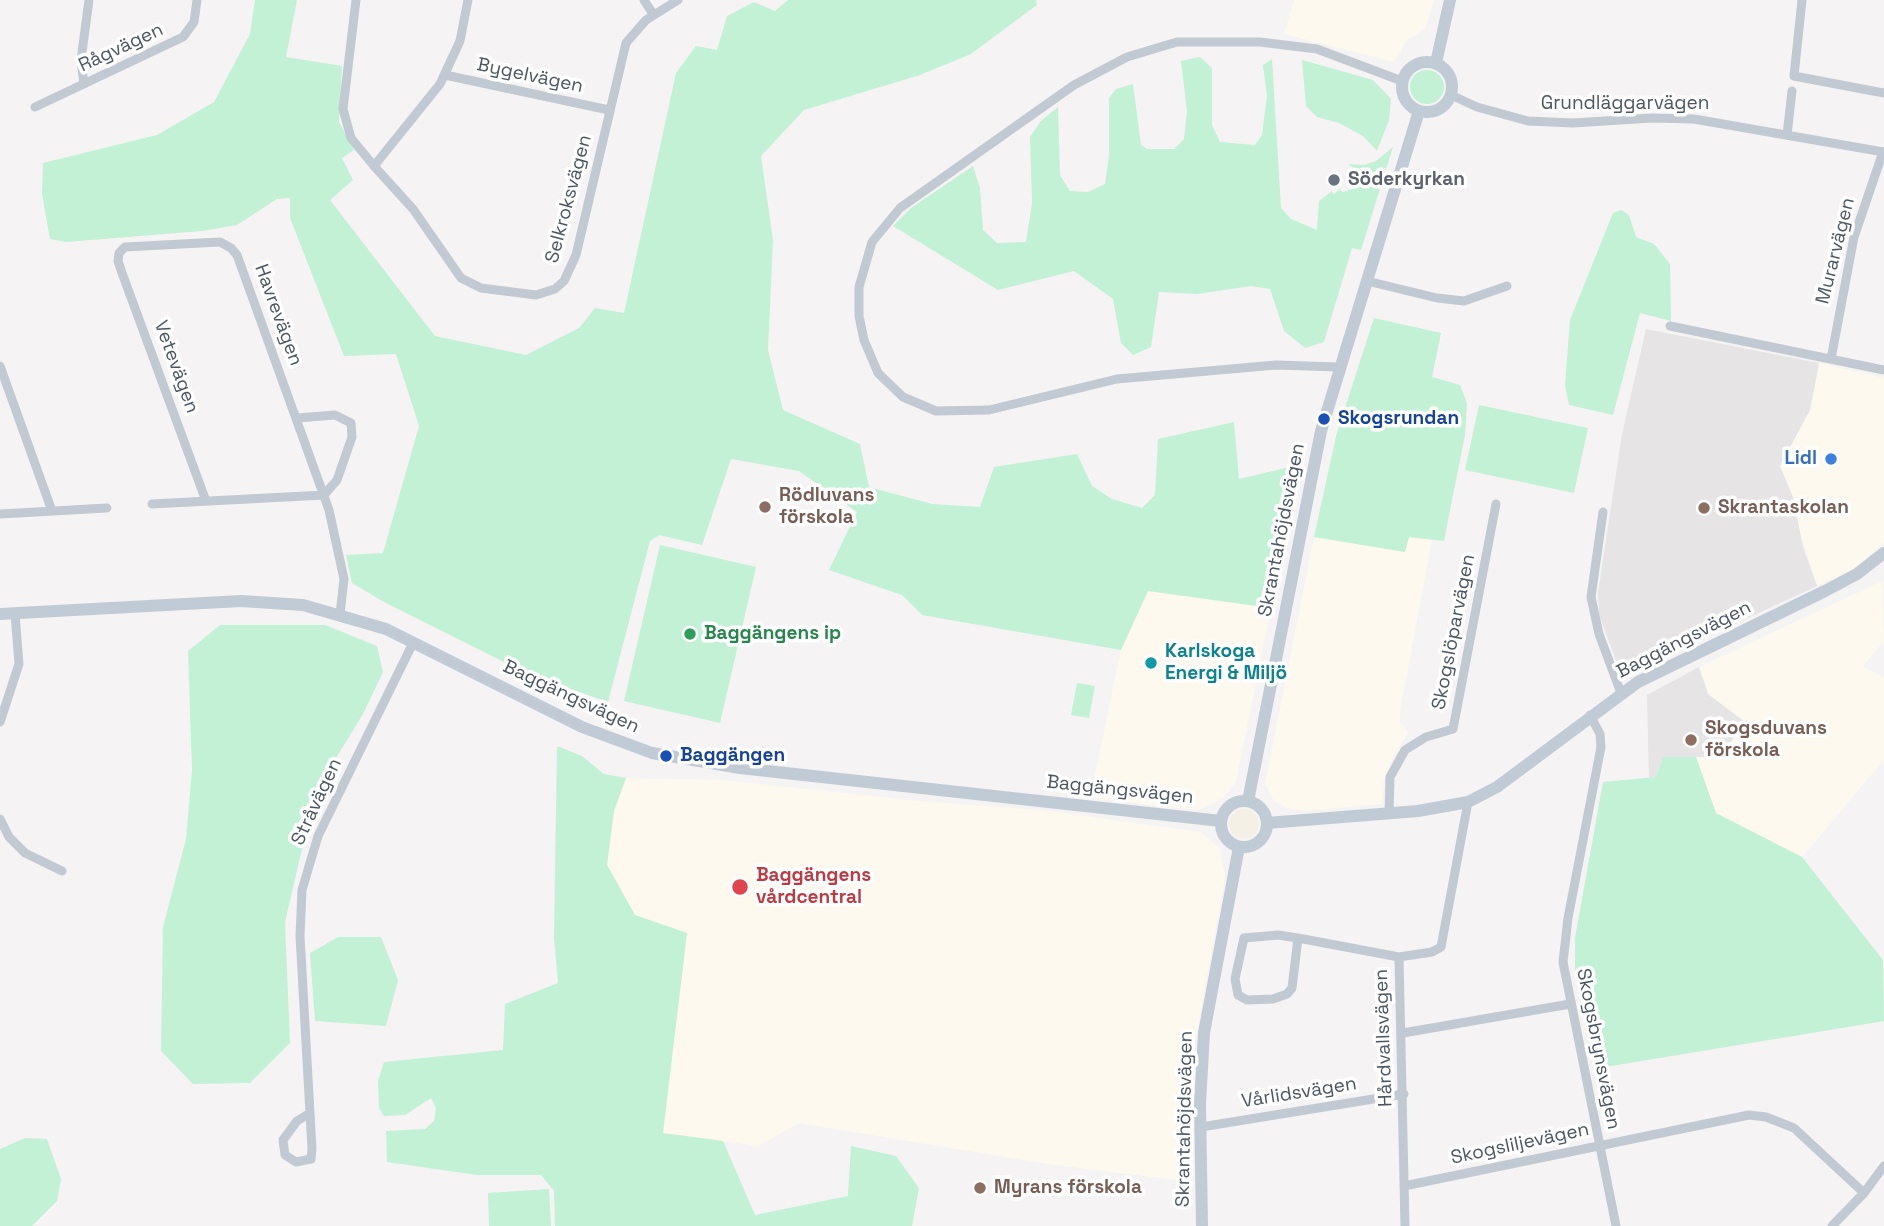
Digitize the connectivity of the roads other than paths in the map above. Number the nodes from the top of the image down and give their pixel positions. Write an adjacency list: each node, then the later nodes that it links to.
1 (89, 0): 13 (street)
2 (197, 0): 13 (street, Rågvägen)
3 (356, 0): 22 (street, Selkroksvägen)
4 (468, 0): 11 (street)
5 (644, 0): 9 (street)
6 (678, 0): 9 (street, Selkroksvägen)
7 (1450, 0): 10 (street)
8 (1802, 0): 15 (street)
9 (653, 14): 18 (street, Selkroksvägen)
10 (1436, 63): 12 (street); 16 (street)
11 (444, 75): 18 (street, Bygelvägen); 22 (street)
12 (1402, 81): 19 (street); 29 (street)
13 (84, 84): 17 (street, Rågvägen)
14 (1792, 91): 20 (street)
15 (1884, 93)
16 (1451, 95): 19 (street); 20 (street, Grundläggarvägen)
17 (35, 107)
18 (609, 110): 22 (street, Selkroksvägen)
19 (1419, 111): 24 (street, Skrantahöjdsvägen)
20 (1787, 135): 21 (street, Grundläggarvägen)
21 (1883, 152): 27 (street, Murarvägen)
22 (374, 166)
23 (125, 247): 31 (street, Havrevägen); 33 (street, Vetevägen)
24 (1367, 281): 25 (street); 29 (street, Skrantahöjdsvägen)
25 (1507, 286)
26 (1670, 326): 27 (street)
27 (1831, 359): 30 (street)
28 (0, 366): 37 (street)
29 (1338, 367): 48 (street, Skrantahöjdsvägen)
30 (1884, 370)
31 (297, 418): 32 (street, Havrevägen); 32 (street)
32 (324, 495): 33 (street); 43 (street, Havrevägen)
33 (206, 501): 34 (street)
34 (152, 504)
35 (1496, 504): 50 (street, Skogslöparvägen)
36 (107, 508): 37 (street)
37 (52, 511): 39 (street)
38 (1603, 512): 45 (street)
39 (0, 514)
40 (1884, 553): 45 (street, Baggängsvägen)
41 (0, 614): 42 (street, Baggängsvägen)
42 (15, 614): 43 (street, Baggängsvägen); 47 (street)
43 (340, 614): 44 (street, Baggängsvägen)
44 (413, 643): 52 (street, Baggängsvägen); 61 (street, Stråvägen)
45 (1621, 693): 46 (street, Baggängsvägen)
46 (1590, 715): 49 (street, Baggängsvägen); 58 (street, Skogsbrynsvägen)
47 (0, 722)
48 (1248, 801): 52 (street); 53 (street)
49 (1468, 802): 50 (street, Baggängsvägen); 57 (street, Hårdvallsvägen)
50 (1389, 813): 53 (street, Baggängsvägen)
51 (0, 819): 55 (street)
52 (1220, 821): 54 (street)
53 (1267, 823): 54 (street)
54 (1239, 847): 62 (street, Skrantahöjdsvägen)
55 (62, 870)
56 (1298, 938): 56 (street); 57 (street)
57 (1399, 957): 59 (street, Hårdvallsvägen)
58 (1570, 1004): 59 (street); 63 (street, Skogsbrynsvägen)
59 (1403, 1033): 60 (street, Hårdvallsvägen)
60 (1404, 1094): 62 (street, Vårlidsvägen); 65 (street, Hårdvallsvägen)
61 (310, 1113): 61 (street, Stråvägen)
62 (1201, 1127): 67 (street, Skrantahöjdsvägen)
63 (1599, 1145): 65 (street, Skogsliljevägen); 66 (street, Skogsliljevägen); 69 (street, Skogsbrynsvägen)
64 (1884, 1166): 66 (street)
65 (1404, 1186): 68 (street, Hårdvallsvägen)
66 (1864, 1193): 70 (street)
67 (1202, 1226)
68 (1405, 1226)
69 (1616, 1226)
70 (1832, 1226)

